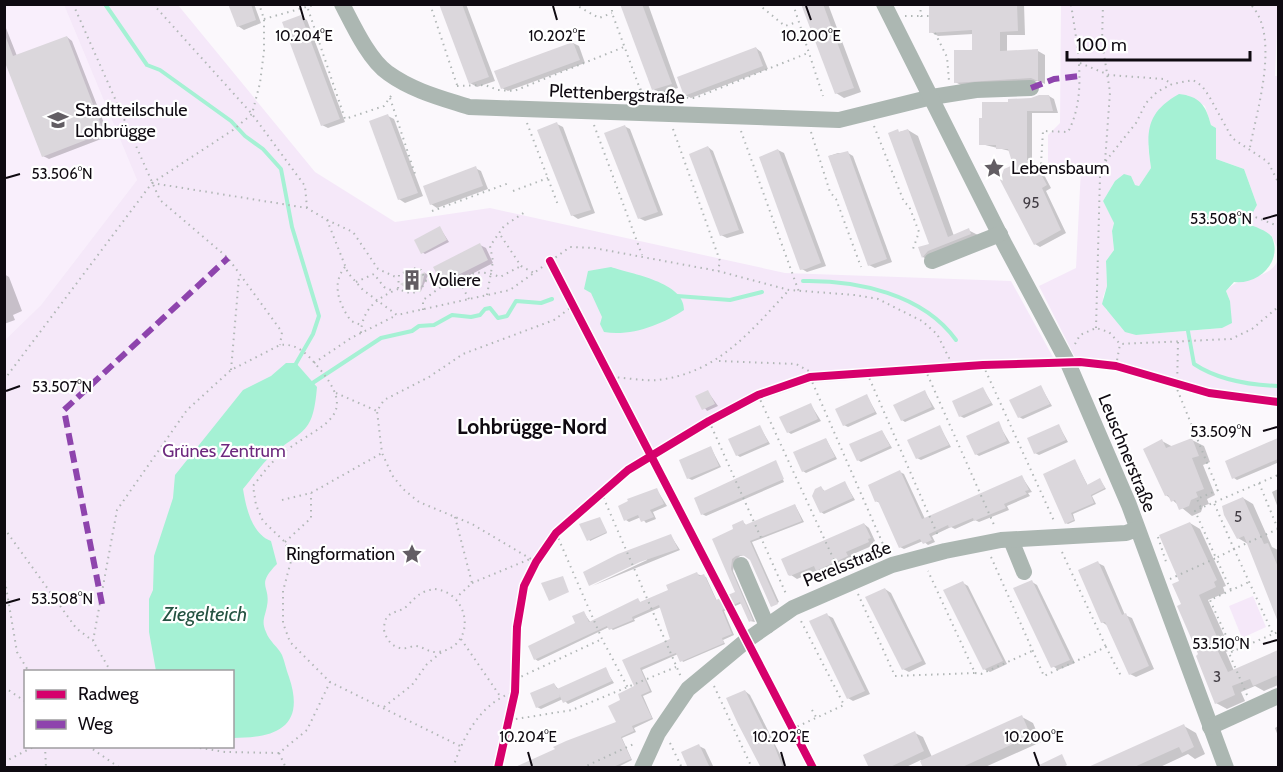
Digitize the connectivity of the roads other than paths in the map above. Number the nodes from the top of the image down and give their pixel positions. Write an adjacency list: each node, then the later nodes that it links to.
1 (342, 4): 4 (street, Plettenbergstraße)
2 (884, 4): 4 (street, Leuschnerstraße)
3 (1031, 88): 4 (street, Plettenbergstraße)
4 (932, 97): 5 (street, Leuschnerstraße)
5 (1000, 234): 6 (street); 7 (street, Leuschnerstraße)
6 (932, 261)
7 (1137, 529): 8 (street, Perelsstraße); 13 (street, Leuschnerstraße)
8 (999, 541): 10 (street); 11 (street, Perelsstraße)
9 (741, 565): 11 (street)
10 (1024, 572)
11 (768, 626): 14 (street, Perelsstraße)
12 (1278, 696): 13 (street)
13 (1210, 727): 15 (street, Leuschnerstraße)
14 (642, 768)
15 (1226, 768)

